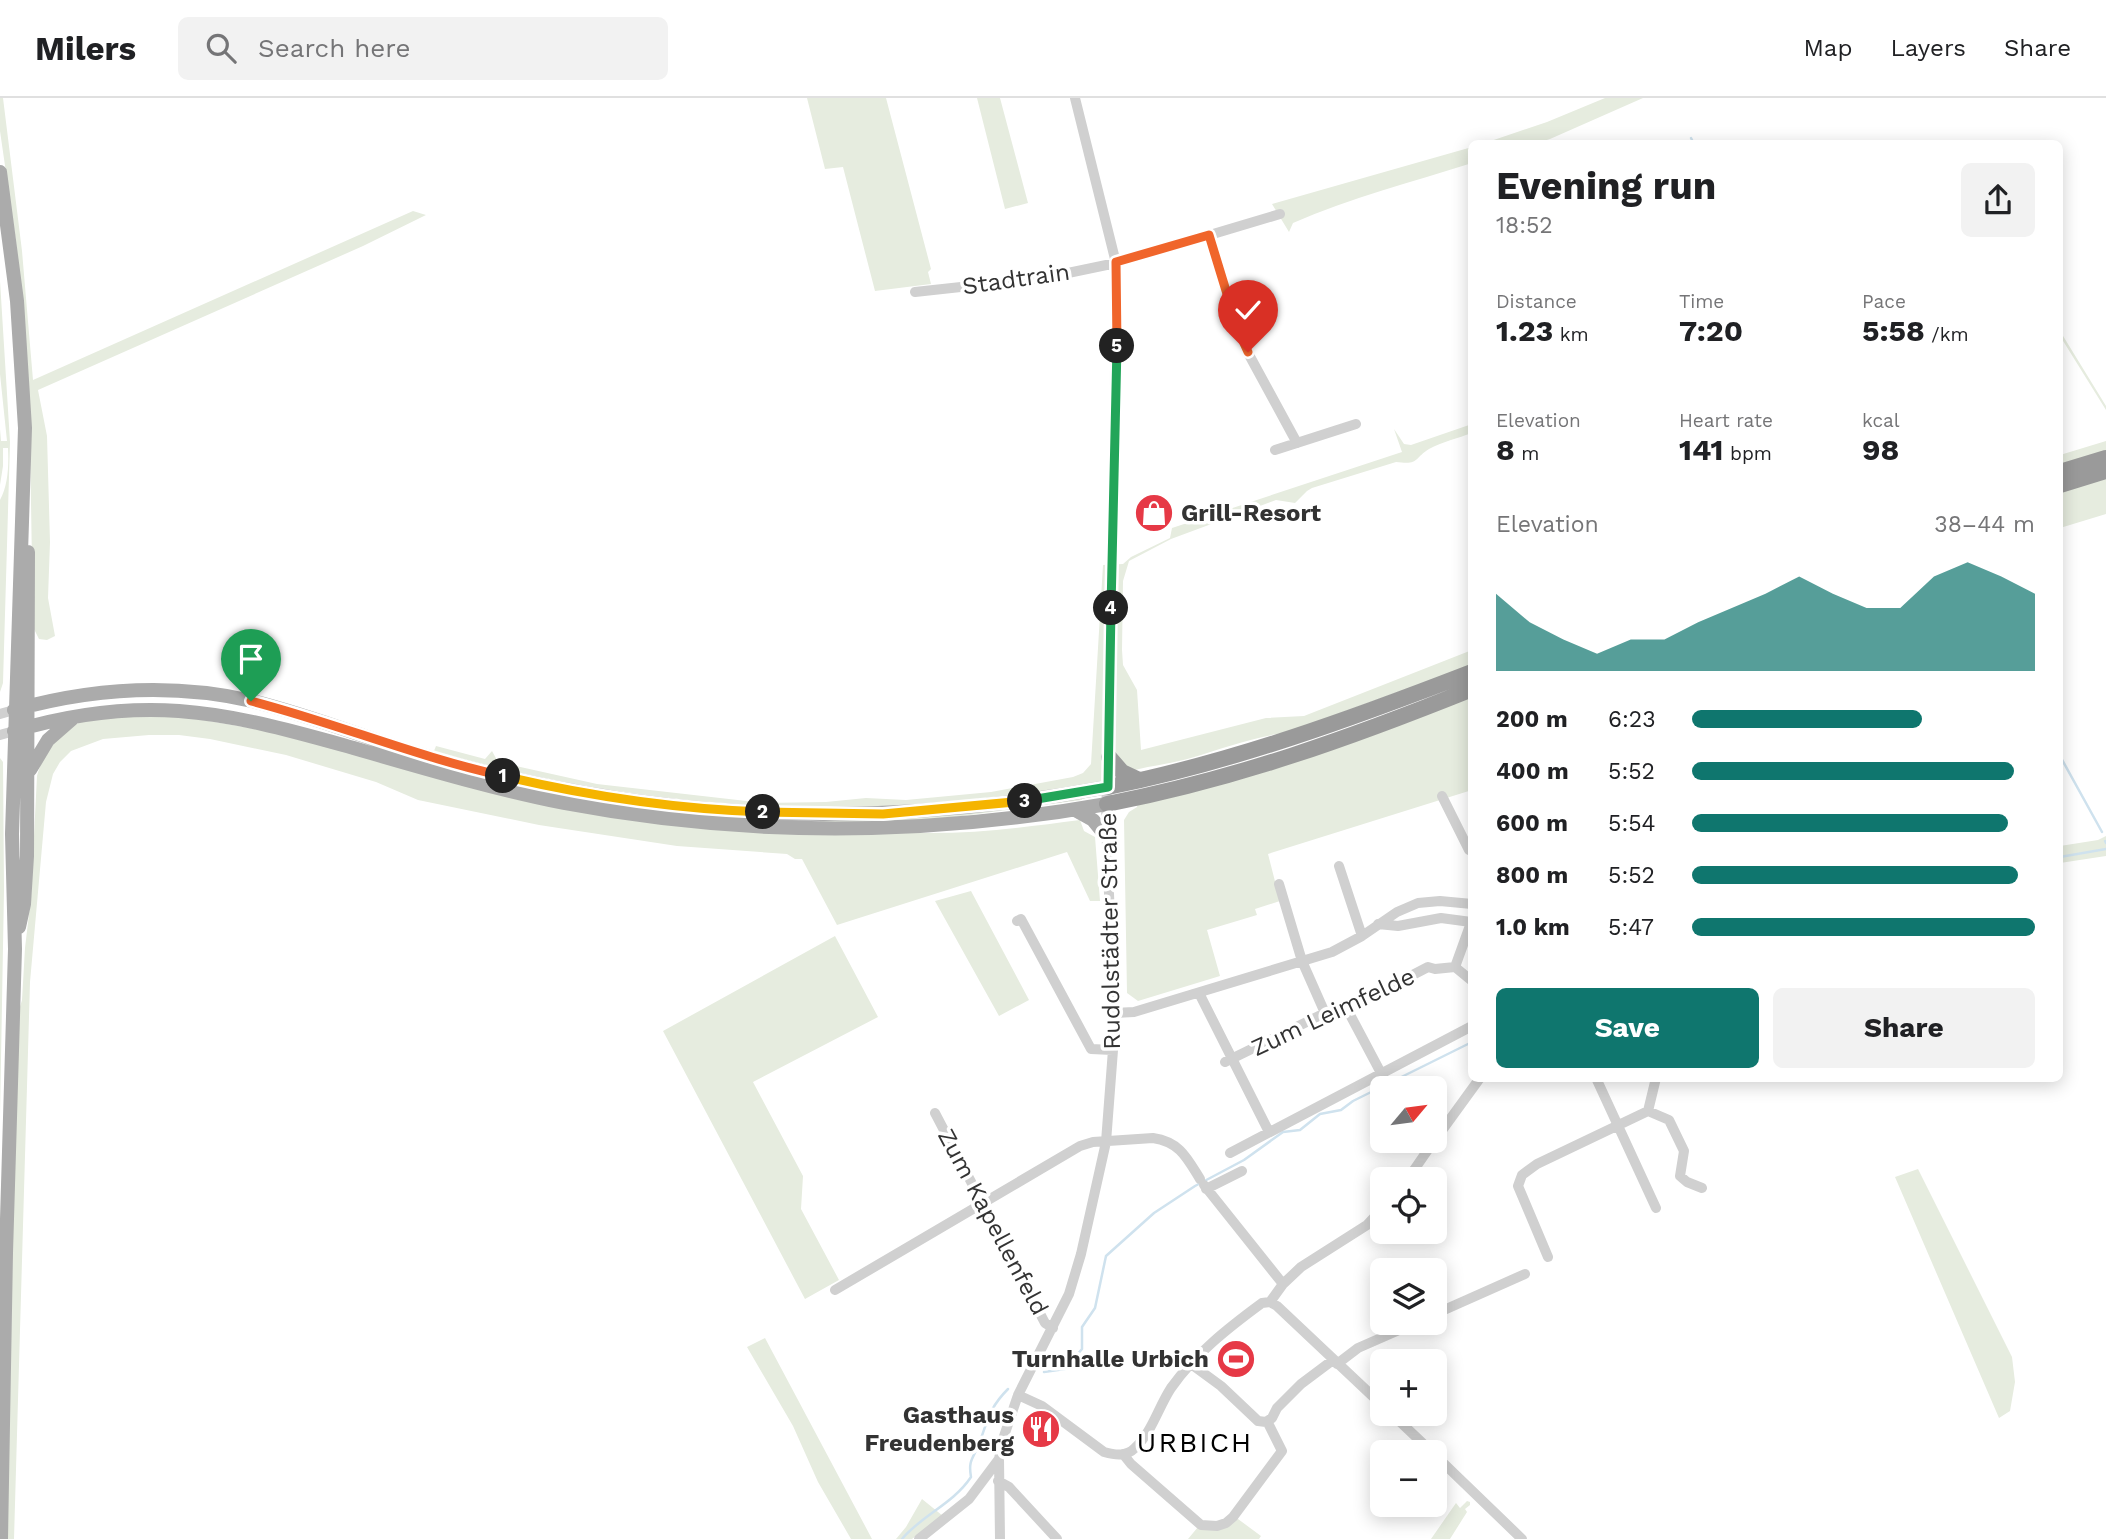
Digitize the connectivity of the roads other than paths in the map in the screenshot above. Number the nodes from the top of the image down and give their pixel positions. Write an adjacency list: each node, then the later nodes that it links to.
1 (1075, 98): 5 (street, Rudolstädter Straße)
2 (0, 172): 13 (main road)
3 (1280, 214): 4 (street, Stadtrain)
4 (1209, 235): 5 (street, Stadtrain); 8 (street)
5 (1116, 262): 6 (street, Stadtrain); 25 (street, Rudolstädter Straße)
6 (915, 292)
7 (1356, 424): 8 (street)
8 (1297, 443): 9 (street)
9 (1275, 450)
10 (2106, 458): 11 (highway)
11 (2063, 471)
12 (2106, 471): 14 (highway)
13 (24, 477): 15 (main road); 20 (main road)
14 (2063, 484)
15 (29, 672): 18 (main road); 19 (main road)
16 (1468, 674): 27 (highway)
17 (1468, 691): 30 (highway)
18 (58, 699): 19 (main road); 28 (main road)
19 (29, 706): 20 (main road); 22 (main road)
20 (7, 712): 22 (main road)
21 (76, 716): 22 (main road); 26 (main road); 31 (main road)
22 (14, 731): 24 (main road); 26 (main road)
23 (0, 741): 24 (main road)
24 (14, 752): 42 (main road)
25 (1109, 757): 27 (highway); 28 (street, Rudolstädter Straße)
26 (28, 774): 42 (main road)
27 (1139, 780): 28 (highway)
28 (1108, 787): 30 (street, Rudolstädter Straße)
29 (1442, 796): 33 (street)
30 (1107, 804): 31 (main road); 32 (street, Rudolstädter Straße)
31 (1075, 810): 32 (main road)
32 (1106, 836): 48 (street, Rudolstädter Straße)
33 (1468, 848)
34 (1339, 866): 41 (street)
35 (1279, 884): 43 (street)
36 (1468, 904): 39 (street)
37 (1017, 921): 51 (street)
38 (1468, 921): 39 (street)
39 (1378, 925): 41 (street)
40 (1468, 930): 44 (street)
41 (1362, 936): 43 (street)
42 (15, 949): 89 (main road)
43 (1302, 961): 46 (street); 49 (street)
44 (1455, 967): 45 (street); 47 (street, Zum Leimfelde)
45 (1468, 978)
46 (1199, 993): 48 (street); 52 (street, Zum Leimfelde)
47 (1347, 1009): 49 (street, Zum Leimfelde); 53 (street)
48 (1114, 1013): 51 (street, Rudolstädter Straße)
49 (1325, 1013): 52 (street, Zum Leimfelde)
50 (1468, 1028): 53 (street)
51 (1113, 1050): 62 (street, Rudolstädter Straße)
52 (1229, 1060): 61 (street, Zum Leimfelde)
53 (1381, 1073): 61 (street)
54 (1477, 1082): 59 (street)
55 (1598, 1082): 60 (street)
56 (1655, 1082): 57 (street)
57 (1648, 1111): 60 (street); 66 (street)
58 (935, 1114): 67 (street, Zum Kapellenfeld)
59 (1447, 1124)
60 (1618, 1126): 68 (street); 70 (street)
61 (1269, 1132): 63 (street)
62 (1106, 1142): 65 (street); 67 (street); 76 (street, Rudolstädter Straße)
63 (1230, 1153)
64 (1242, 1171): 65 (street)
65 (1203, 1184): 72 (street)
66 (1702, 1188)
67 (981, 1204): 73 (street); 76 (street, Zum Kapellenfeld)
68 (1656, 1208)
69 (1370, 1222): 72 (street)
70 (1548, 1257)
71 (1525, 1274): 75 (street)
72 (1283, 1284): 74 (street)
73 (835, 1290)
74 (1270, 1302): 78 (street); 79 (street)
75 (1447, 1309)
76 (1053, 1328): 81 (street, Rudolstädter Straße)
77 (1388, 1335): 78 (street)
78 (1335, 1362): 80 (street); 82 (street)
79 (1191, 1364): 82 (street); 85 (street)
80 (1370, 1394)
81 (1018, 1395): 85 (street); 86 (street, Rudolstädter Straße)
82 (1267, 1421): 85 (street)
83 (1405, 1426): 84 (street)
84 (1419, 1440)
85 (1123, 1454)
86 (999, 1459): 88 (street, Rudolstädter Straße); 90 (street)
87 (1447, 1467): 93 (street)
88 (998, 1481): 91 (street, Rudolstädter Straße); 92 (street)
89 (1, 1539)
90 (919, 1539)
91 (1000, 1539)
92 (1057, 1539)
93 (1522, 1539)

